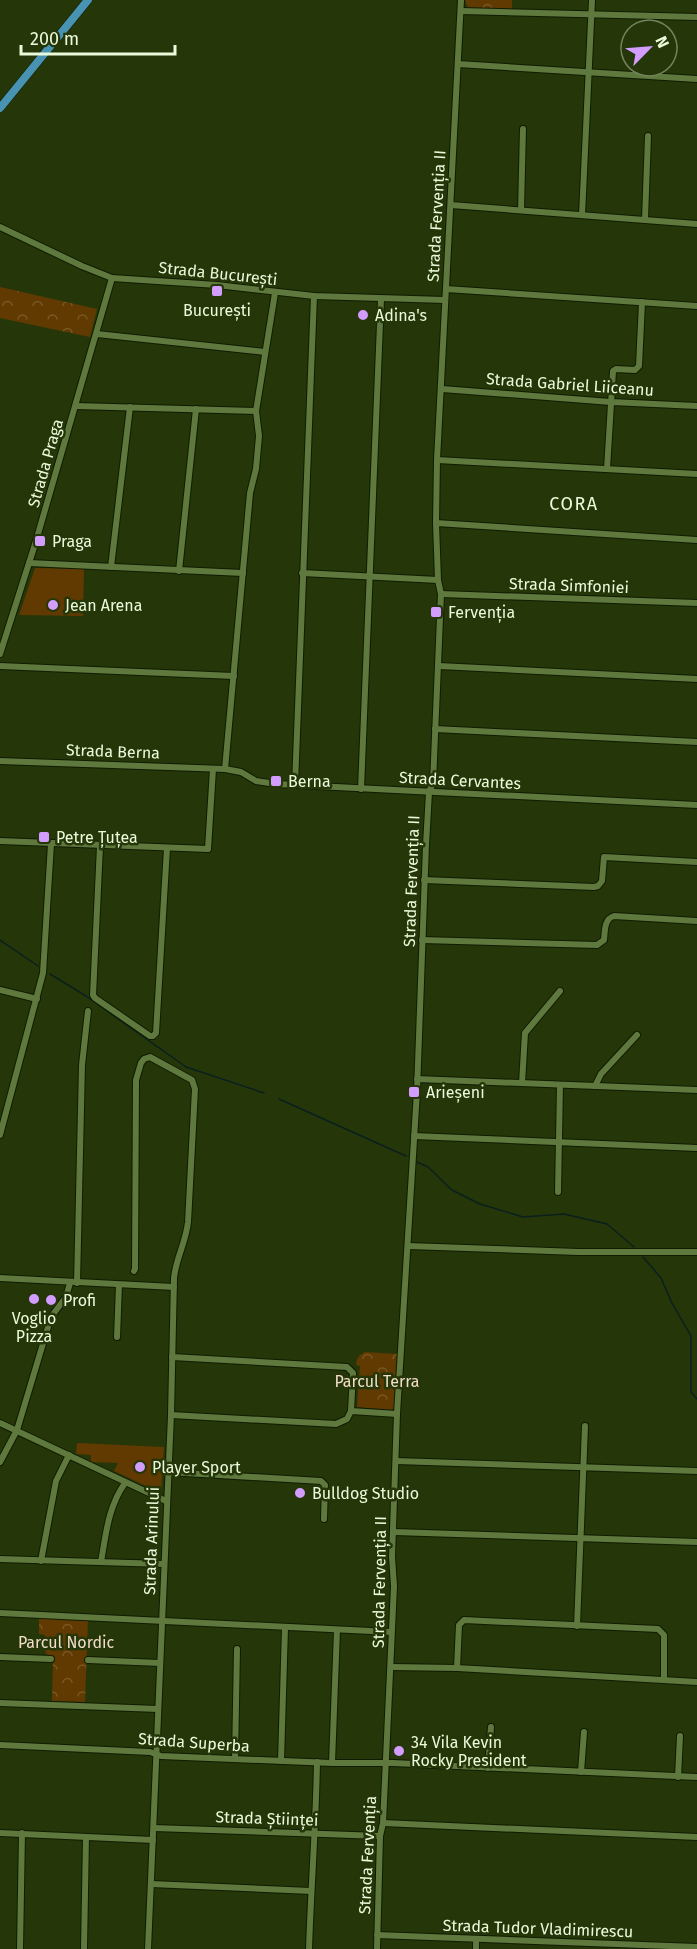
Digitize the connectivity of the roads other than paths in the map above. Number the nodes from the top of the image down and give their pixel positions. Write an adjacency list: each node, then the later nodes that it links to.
1 (88, 0): 10 (main road)
2 (461, 0): 4 (street, Strada Fervenția II)
3 (592, 0): 5 (street)
4 (461, 11): 5 (street); 7 (street, Strada Fervenția II)
5 (592, 14): 6 (street); 8 (street)
6 (697, 17)
7 (458, 64): 8 (street); 13 (street, Strada Fervenția II)
8 (589, 72): 9 (street); 15 (street)
9 (697, 79)
10 (0, 108)
11 (523, 129): 14 (street)
12 (648, 136): 16 (street)
13 (451, 205): 14 (street); 20 (street, Strada Fervenția II)
14 (521, 210): 15 (street)
15 (582, 215): 16 (street)
16 (645, 219): 17 (street)
17 (697, 224)
18 (0, 227): 19 (street, Strada București)
19 (112, 278): 21 (street, Strada București); 27 (street, Strada Praga)
20 (446, 289): 24 (street, Strada Fervenția II); 25 (street)
21 (275, 292): 22 (street, Strada București); 28 (street)
22 (314, 296): 23 (street, Strada București); 45 (street)
23 (381, 299): 24 (street, Strada București); 46 (street)
24 (445, 300): 29 (street, Strada Fervenția II)
25 (642, 302): 26 (street); 30 (street)
26 (697, 306)
27 (97, 334): 28 (street); 31 (street, Strada Praga)
28 (265, 352): 35 (street)
29 (442, 388): 30 (street, Strada Gabriel Liiceanu); 36 (street, Strada Fervenția II)
30 (611, 402): 32 (street, Strada Gabriel Liiceanu); 37 (street)
31 (76, 406): 33 (street); 41 (street, Strada Praga)
32 (697, 406)
33 (130, 407): 34 (street); 42 (street)
34 (196, 409): 35 (street); 43 (street)
35 (256, 411): 44 (street)
36 (437, 460): 37 (street); 39 (street, Strada Fervenția II)
37 (608, 469): 38 (street)
38 (697, 474)
39 (436, 524): 40 (street); 47 (street, Strada Fervenția II)
40 (697, 540)
41 (29, 562): 42 (street); 50 (street, Strada Praga)
42 (111, 567): 43 (street)
43 (179, 570): 44 (street)
44 (243, 573): 53 (street)
45 (302, 573): 46 (street); 60 (street)
46 (369, 578): 47 (street); 61 (street)
47 (438, 580): 48 (street, Strada Fervenția II)
48 (441, 594): 49 (street, Strada Simfoniei); 52 (street, Strada Fervenția II)
49 (697, 603)
50 (0, 654)
51 (0, 666): 53 (street)
52 (439, 666): 54 (street); 55 (street, Strada Fervenția II)
53 (234, 676): 59 (street)
54 (697, 679)
55 (435, 729): 56 (street); 62 (street, Strada Fervenția II)
56 (697, 742)
57 (0, 761): 58 (street, Strada Berna)
58 (213, 769): 59 (street, Strada Berna); 67 (street)
59 (225, 769): 60 (street, Strada Cervantes)
60 (295, 785): 61 (street, Strada Cervantes)
61 (361, 789): 62 (street, Strada Cervantes)
62 (429, 792): 63 (street, Strada Cervantes); 69 (street, Strada Fervenția II)
63 (697, 805)
64 (0, 841): 65 (street)
65 (51, 844): 66 (street); 74 (street)
66 (100, 846): 67 (street); 67 (street)
67 (167, 848)
68 (697, 862): 69 (street)
69 (424, 880): 71 (street, Strada Fervenția II)
70 (697, 921): 71 (street)
71 (422, 940): 77 (street, Strada Fervenția II)
72 (0, 990): 74 (street)
73 (560, 991): 78 (street)
74 (37, 999): 82 (street)
75 (88, 1011): 90 (street)
76 (637, 1035): 80 (street)
77 (417, 1079): 78 (street); 83 (street, Strada Fervenția II)
78 (522, 1083): 79 (street)
79 (560, 1085): 80 (street); 84 (street)
80 (595, 1086): 81 (street)
81 (697, 1090)
82 (0, 1135)
83 (414, 1136): 84 (street); 87 (street, Strada Fervenția II)
84 (558, 1142): 85 (street); 86 (street)
85 (697, 1148)
86 (558, 1192)
87 (408, 1246): 88 (street); 97 (street, Strada Fervenția II)
88 (697, 1252)
89 (0, 1278): 90 (street)
90 (74, 1283): 91 (street); 101 (street)
91 (118, 1285): 92 (street); 94 (street)
92 (133, 1285): 93 (street); 93 (street, Strada Arinului)
93 (174, 1287): 95 (street, Strada Arinului)
94 (117, 1336)
95 (172, 1357): 96 (street); 98 (street, Strada Arinului)
96 (351, 1411): 97 (street); 98 (street)
97 (398, 1414): 103 (street, Strada Fervenția II)
98 (171, 1415): 107 (street, Strada Arinului)
99 (0, 1423): 101 (street)
100 (585, 1426): 105 (street)
101 (17, 1430): 102 (street); 104 (street)
102 (69, 1455): 108 (street); 115 (street)
103 (396, 1461): 105 (street); 111 (street, Strada Fervenția II)
104 (0, 1462)
105 (584, 1467): 106 (street); 112 (street)
106 (697, 1471)
107 (168, 1472): 109 (street, Strada Arinului); 110 (street)
108 (125, 1483): 109 (street); 116 (street)
109 (166, 1501): 117 (street, Strada Arinului)
110 (324, 1519)
111 (394, 1532): 112 (street); 123 (street, Strada Fervenția II)
112 (580, 1538): 113 (street); 120 (street)
113 (697, 1542)
114 (0, 1558): 115 (street)
115 (41, 1561): 116 (street)
116 (101, 1562): 117 (street)
117 (164, 1564): 119 (street, Strada Arinului)
118 (0, 1613): 119 (street)
119 (162, 1620): 121 (street); 128 (street, Strada Arinului)
120 (577, 1626): 130 (street); 131 (street)
121 (285, 1628): 122 (street); 141 (street)
122 (337, 1630): 123 (street); 143 (street)
123 (392, 1632): 129 (street, Strada Fervenția II)
124 (237, 1649): 140 (street)
125 (0, 1657): 126 (street)
126 (51, 1659)
127 (88, 1660): 128 (street)
128 (160, 1663): 134 (street, Strada Arinului)
129 (391, 1667): 130 (street); 144 (street, Strada Fervenția II)
130 (456, 1668): 131 (street)
131 (663, 1679): 132 (street)
132 (697, 1682)
133 (0, 1703): 134 (street)
134 (158, 1709): 139 (street, Strada Arinului)
135 (491, 1727): 145 (street)
136 (584, 1732): 146 (street)
137 (680, 1736): 147 (street)
138 (0, 1745): 139 (street, Strada Superba)
139 (157, 1755): 140 (street, Strada Superba); 150 (street, Strada Arinului)
140 (235, 1759): 141 (street, Strada Superba)
141 (281, 1761): 142 (street, Strada Superba)
142 (317, 1762): 143 (street, Strada Superba); 153 (street)
143 (332, 1763): 144 (street, Strada Superba)
144 (386, 1763): 145 (street, Strada Superba); 149 (street, Strada Fervenția)
145 (488, 1768): 146 (street, Strada Superba)
146 (581, 1772): 147 (street, Strada Superba)
147 (678, 1777): 148 (street, Strada Superba)
148 (697, 1777)
149 (383, 1823): 154 (street, Strada Fervenția); 156 (street)
150 (154, 1828): 153 (street, Strada Științei); 157 (street, Strada Arinului)
151 (0, 1833): 152 (street)
152 (22, 1833): 155 (street); 164 (street)
153 (316, 1833): 154 (street, Strada Științei); 159 (street)
154 (380, 1836): 160 (street, Strada Fervenția)
155 (86, 1837): 157 (street); 165 (street)
156 (697, 1837)
157 (153, 1840): 158 (street, Strada Arinului)
158 (151, 1884): 159 (street); 166 (street, Strada Arinului)
159 (311, 1891): 167 (street)
160 (377, 1935): 161 (street, Strada Tudor Vladimirescu); 168 (street, Strada Fervenția)
161 (476, 1939): 162 (street, Strada Tudor Vladimirescu); 169 (street)
162 (578, 1946): 163 (street, Strada Tudor Vladimirescu)
163 (697, 1947)
164 (20, 1949)
165 (84, 1949)
166 (148, 1949)
167 (309, 1949)
168 (377, 1949)
169 (476, 1949)

